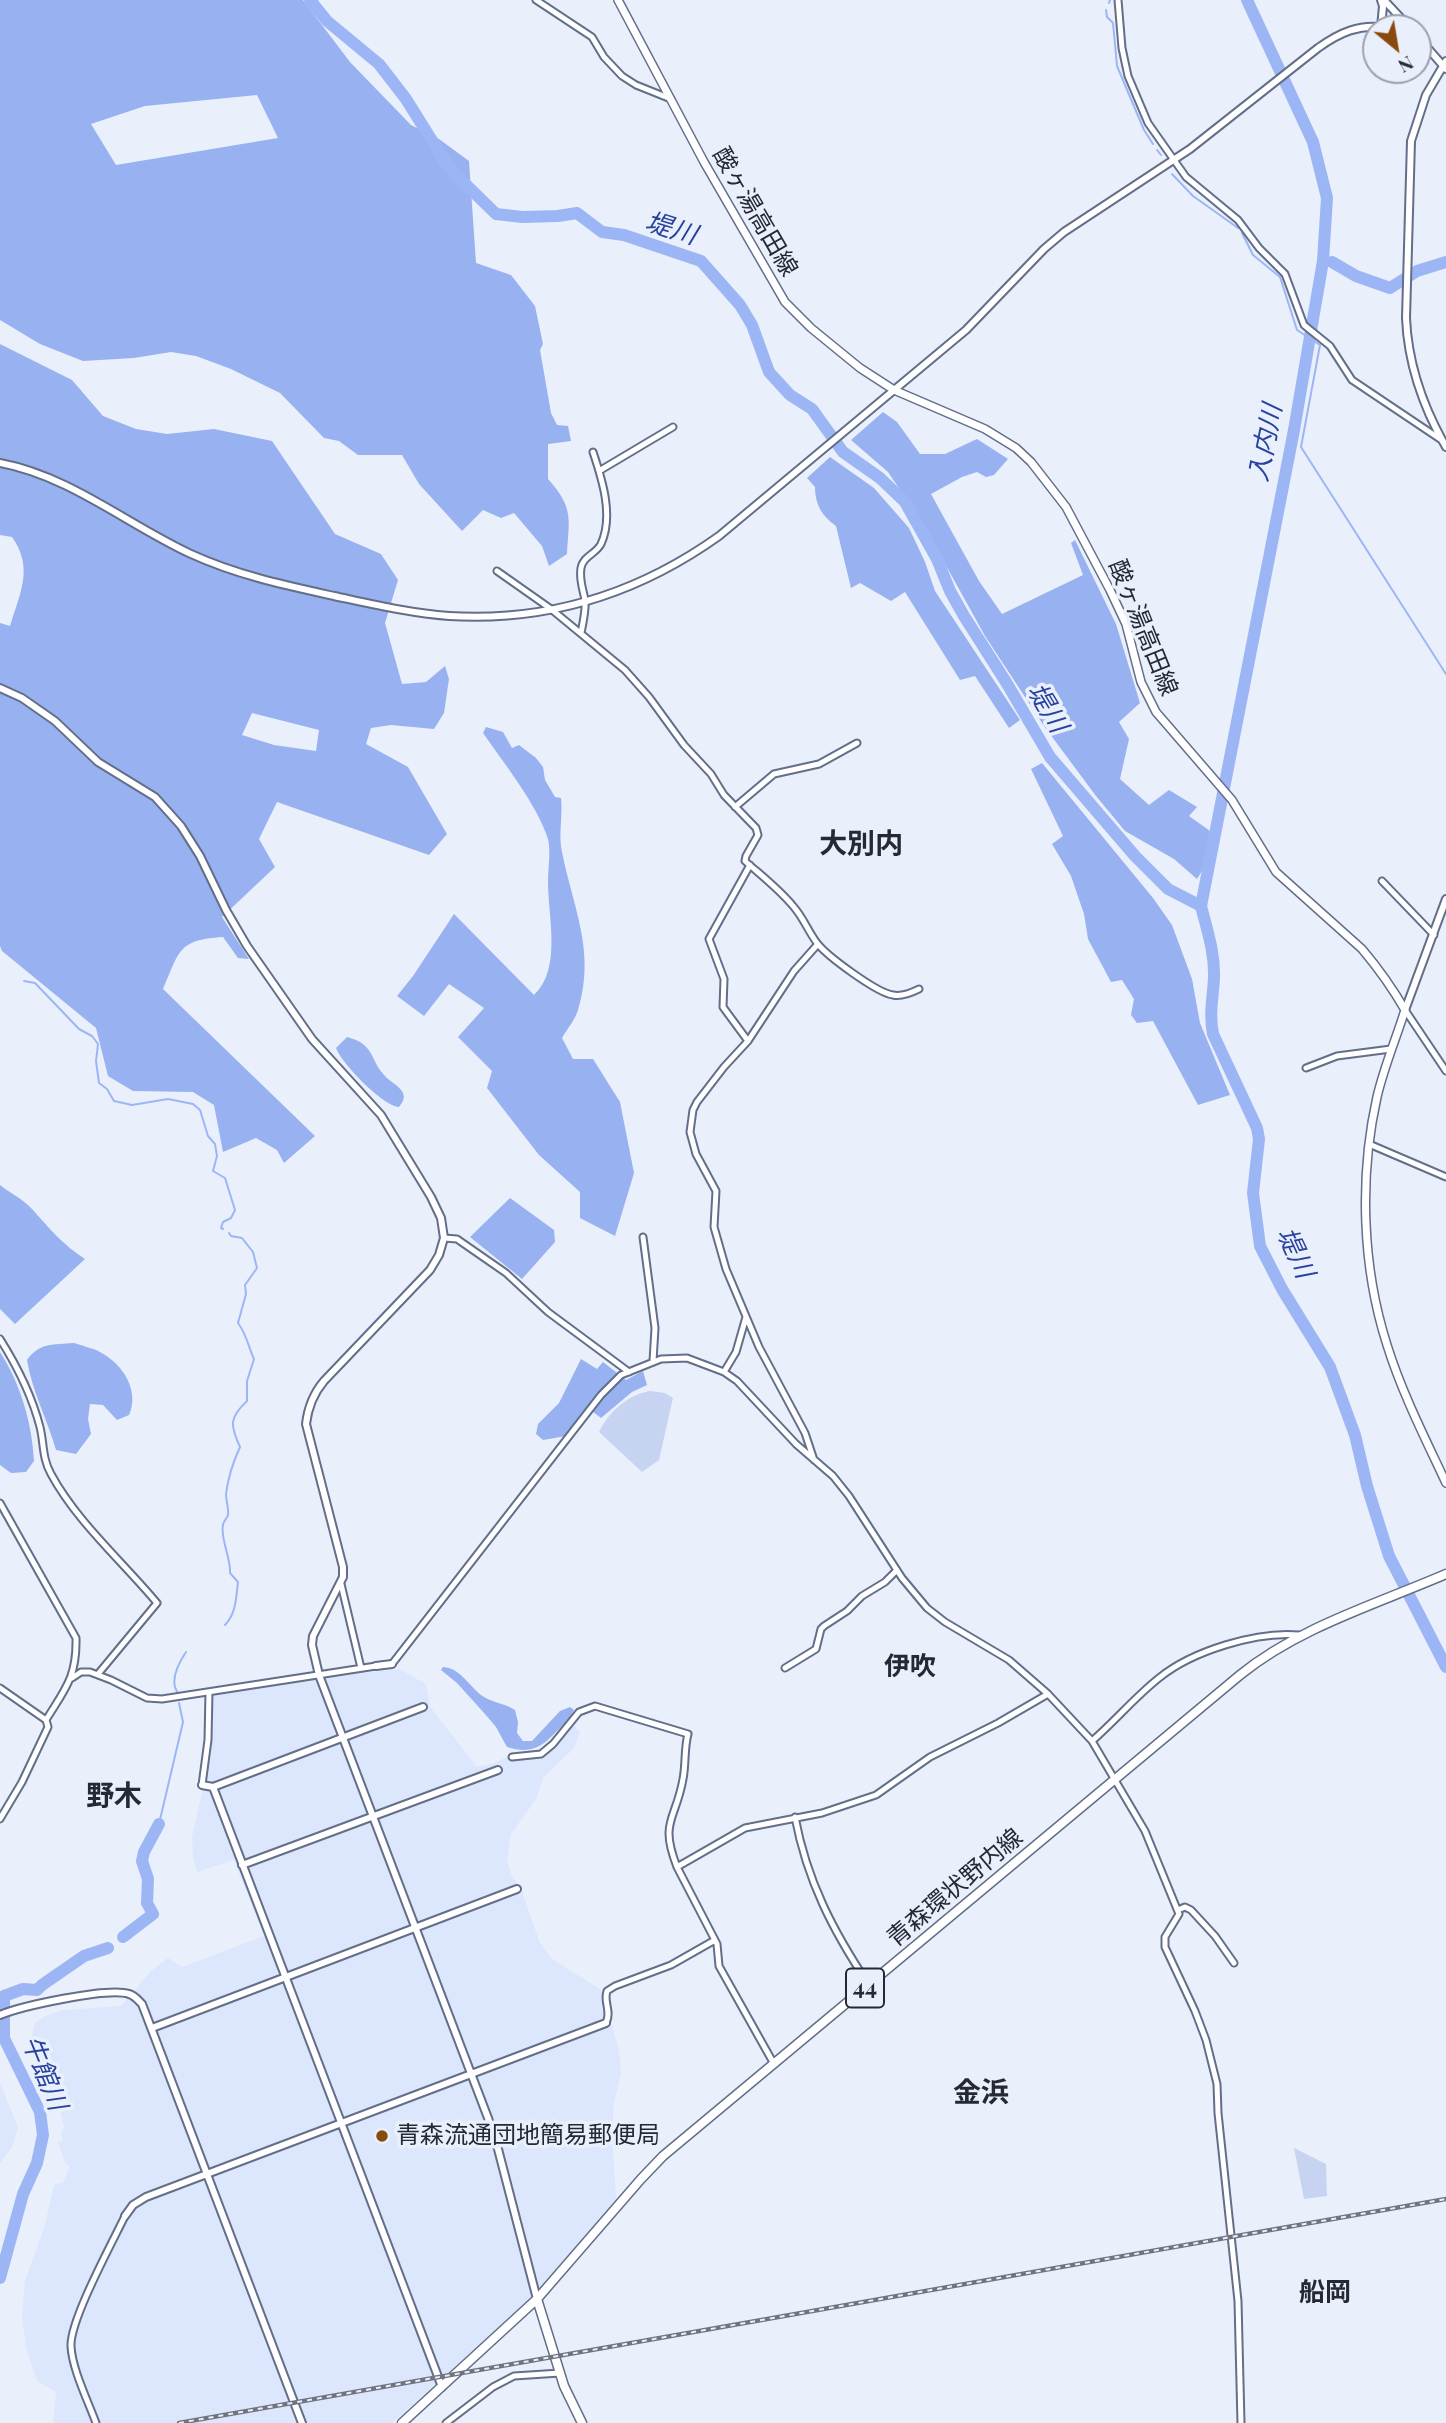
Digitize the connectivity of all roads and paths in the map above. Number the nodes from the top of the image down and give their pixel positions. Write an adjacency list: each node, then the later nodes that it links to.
1 (536, 0): 9 (street)
2 (618, 0): 9 (main road, 酸ヶ湯高田線)
3 (1118, 0): 10 (street)
4 (1383, 0): 5 (street)
5 (1396, 14)
6 (1362, 28): 10 (street)
7 (1432, 53): 8 (street)
8 (1445, 65): 13 (street)
9 (671, 99): 11 (main road, 酸ヶ湯高田線)
10 (1174, 160): 11 (street); 13 (street)
11 (894, 390): 18 (street); 30 (main road, 酸ヶ湯高田線)
12 (673, 427): 16 (street)
13 (1444, 444)
14 (593, 452): 16 (street)
15 (0, 463): 19 (street)
16 (599, 471): 18 (street)
17 (497, 571): 19 (street)
18 (585, 602): 19 (street); 20 (street)
19 (551, 609): 20 (street)
20 (581, 633): 23 (street)
21 (0, 688): 38 (street)
22 (857, 743): 23 (street)
23 (735, 807): 24 (street)
24 (750, 865): 28 (street); 31 (street)
25 (1382, 881): 27 (street)
26 (1446, 899): 27 (street)
27 (1434, 935): 30 (street)
28 (818, 944): 29 (street); 31 (street)
29 (919, 989)
30 (1405, 1010): 32 (main road); 34 (street)
31 (748, 1041): 39 (street)
32 (1391, 1049): 33 (street); 35 (main road)
33 (1306, 1068)
34 (1446, 1071)
35 (1369, 1144): 36 (street); 45 (main road)
36 (1446, 1177)
37 (643, 1237): 41 (street)
38 (444, 1238): 42 (street); 49 (street)
39 (746, 1317): 43 (street); 44 (street)
40 (0, 1339): 55 (street)
41 (653, 1361): 42 (street); 43 (street)
42 (629, 1372): 51 (street)
43 (724, 1372): 44 (street)
44 (814, 1460): 47 (street)
45 (1446, 1483)
46 (0, 1503): 57 (street)
47 (897, 1570): 54 (street); 60 (street)
48 (1446, 1574): 50 (main road, 青森環状野内線 / 44)
49 (341, 1584): 53 (street); 56 (street)
50 (1303, 1635): 64 (street); 67 (main road, 青森環状野内線 / 44)
51 (393, 1664): 52 (street)
52 (376, 1666): 53 (street)
53 (361, 1668): 56 (street)
54 (785, 1668)
55 (98, 1674): 57 (street); 59 (street)
56 (319, 1675): 59 (street); 63 (street)
57 (72, 1678): 62 (street)
58 (0, 1688): 62 (street)
59 (209, 1692): 68 (street)
60 (1048, 1694): 64 (street); 71 (street)
61 (423, 1707): 63 (street)
62 (46, 1720): 72 (street)
63 (343, 1736): 69 (street); 70 (street)
64 (1092, 1741): 67 (street)
65 (512, 1757): 74 (street)
66 (498, 1770): 70 (street)
67 (1114, 1780): 76 (street); 81 (main road, 青森環状野内線 / 44)
68 (202, 1785): 69 (street)
69 (214, 1787): 73 (street)
70 (374, 1816): 73 (street); 77 (street)
71 (795, 1817): 74 (street); 81 (street)
72 (0, 1819)
73 (242, 1865): 80 (street)
74 (677, 1867): 78 (street)
75 (517, 1889): 77 (street)
76 (1178, 1910): 79 (street); 98 (street)
77 (416, 1928): 80 (street); 86 (street)
78 (715, 1940): 83 (street); 85 (street)
79 (1234, 1963)
80 (286, 1977): 84 (street); 87 (street)
81 (869, 1985): 85 (main road, 青森環状野内線 / 44)
82 (0, 2015): 84 (street)
83 (606, 2023): 86 (street)
84 (152, 2028): 88 (street)
85 (774, 2064): 90 (main road, 青森環状野内線 / 44)
86 (471, 2074): 87 (street); 90 (street)
87 (342, 2123): 88 (street); 92 (street)
88 (207, 2174): 89 (street); 94 (street)
89 (125, 2216): 93 (street)
90 (537, 2299): 91 (main road); 92 (main road, 青森環状野内線 / 44)
91 (560, 2373): 96 (street); 97 (main road)
92 (442, 2387): 95 (main road, 青森環状野内線 / 44)
93 (96, 2423)
94 (302, 2423)
95 (402, 2423)
96 (446, 2423)
97 (582, 2423)
98 (1241, 2423)

